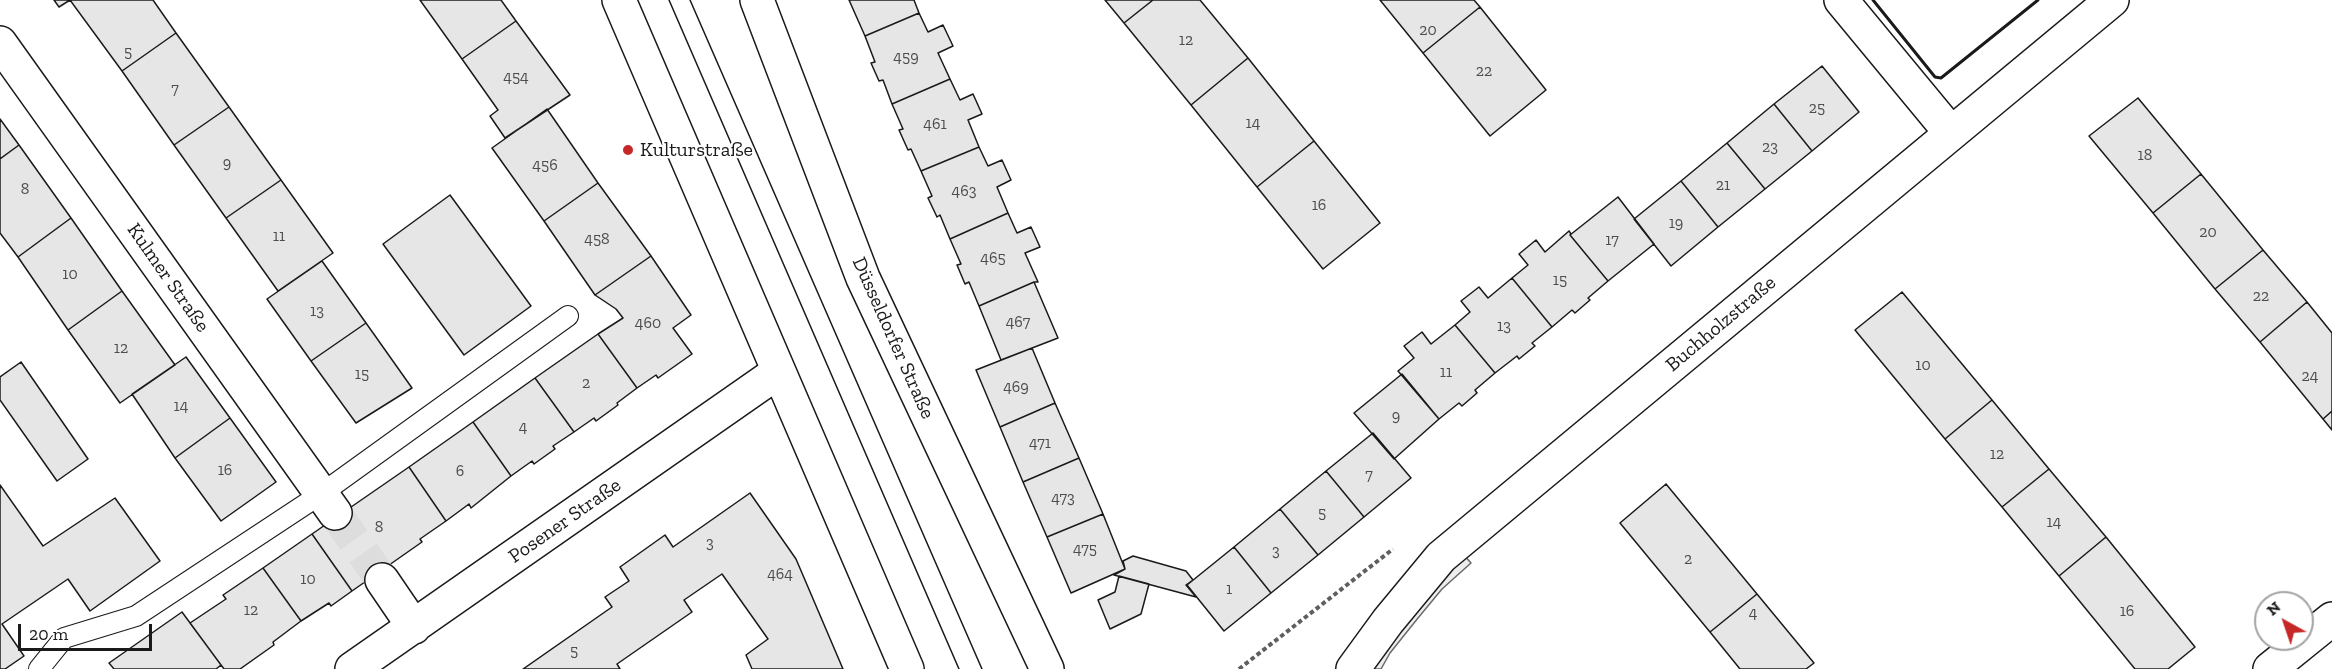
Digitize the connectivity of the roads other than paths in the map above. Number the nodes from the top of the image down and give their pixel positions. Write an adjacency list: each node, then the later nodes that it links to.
1 (620, 0): 8 (street)
2 (757, 0): 16 (street, Düsseldorfer Straße)
3 (1842, 0): 6 (street)
4 (2112, 0): 6 (street, Buchholzstraße)
5 (0, 44): 9 (street, Kulmer Straße)
6 (1951, 133): 17 (street, Buchholzstraße)
7 (568, 316): 9 (lane)
8 (778, 372): 12 (street, Posener Straße); 15 (street)
9 (328, 504): 13 (lane)
10 (382, 580): 12 (street)
11 (2332, 619): 18 (street)
12 (414, 627): 14 (street, Posener Straße)
13 (39, 669)
14 (352, 669)
15 (907, 669)
16 (1047, 669)
17 (1353, 669)
18 (2270, 669)

